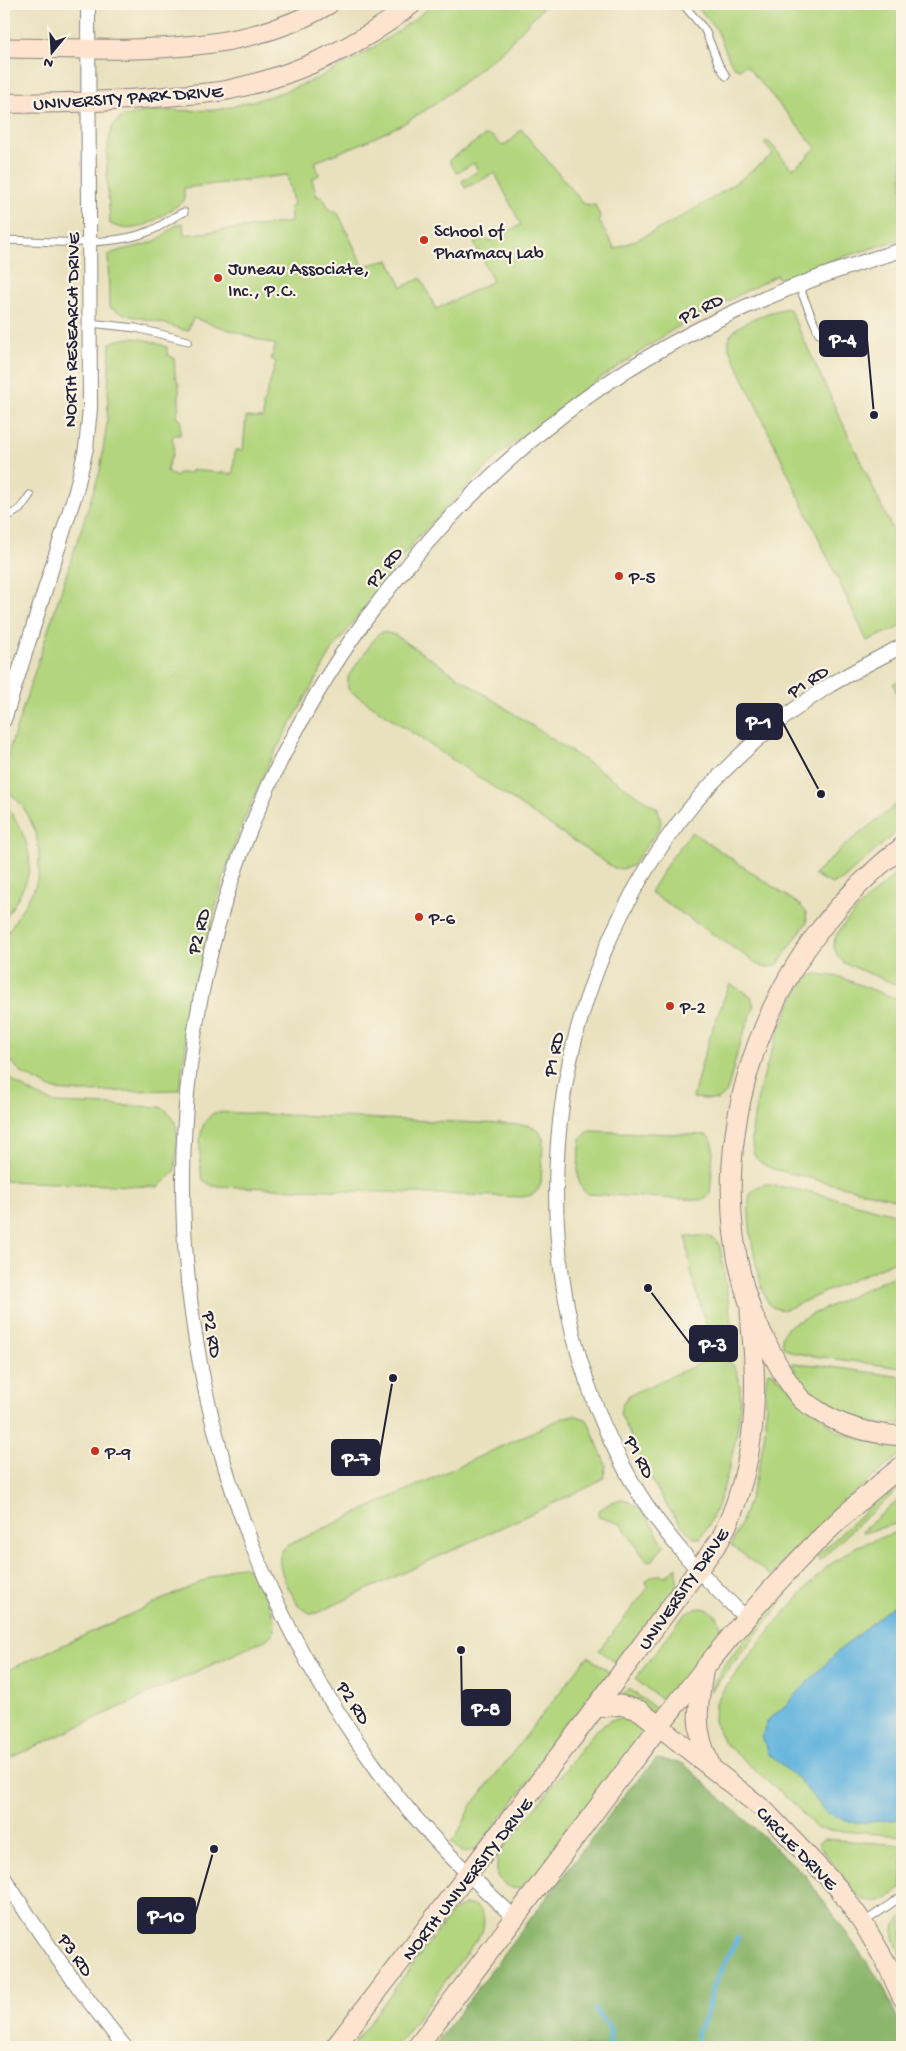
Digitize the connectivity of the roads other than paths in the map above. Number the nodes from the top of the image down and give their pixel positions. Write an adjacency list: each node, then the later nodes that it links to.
1 (88, 4): 6 (street, NORTH RESEARCH DRIVE)
2 (329, 4): 6 (main road)
3 (412, 4): 8 (main road, UNIVERSITY PARK DRIVE)
4 (683, 4): 7 (lane)
5 (4, 48): 6 (main road)
6 (89, 48): 8 (street, NORTH RESEARCH DRIVE)
7 (726, 76)
8 (89, 102): 9 (main road, UNIVERSITY PARK DRIVE); 12 (street, NORTH RESEARCH DRIVE)
9 (4, 103)
10 (184, 212): 12 (lane)
11 (4, 240): 12 (lane)
12 (90, 241): 15 (street, NORTH RESEARCH DRIVE)
13 (902, 250): 14 (street, P2 RD)
14 (798, 284): 16 (lane); 33 (street, P2 RD)
15 (90, 323): 17 (lane); 21 (street, NORTH RESEARCH DRIVE)
16 (819, 334)
17 (188, 341)
18 (30, 495): 19 (lane)
19 (4, 519)
20 (902, 646): 27 (street, P1 RD)
21 (8, 695): 22 (street, NORTH RESEARCH DRIVE)
22 (4, 720)
23 (902, 847): 24 (main road, UNIVERSITY DRIVE)
24 (750, 1308): 25 (main road, UNIVERSITY DRIVE); 27 (main road, UNIVERSITY DRIVE)
25 (902, 1436)
26 (902, 1466): 28 (main road)
27 (698, 1570): 28 (street, P1 RD); 30 (main road, UNIVERSITY DRIVE)
28 (747, 1618): 29 (main road)
29 (704, 1672): 31 (main road); 32 (main road)
30 (596, 1708): 31 (main road, CIRCLE DRIVE); 33 (main road, NORTH UNIVERSITY DRIVE)
31 (660, 1726): 32 (main road, CIRCLE DRIVE); 36 (main road)
32 (712, 1767): 37 (main road, CIRCLE DRIVE)
33 (468, 1875): 36 (street, P2 RD); 40 (main road, NORTH UNIVERSITY DRIVE)
34 (4, 1878): 39 (street, P3 RD)
35 (902, 1896): 37 (lane)
36 (514, 1918): 41 (main road)
37 (863, 1923): 38 (main road, CIRCLE DRIVE)
38 (902, 1997)
39 (124, 2047)
40 (335, 2047)
41 (417, 2047)

